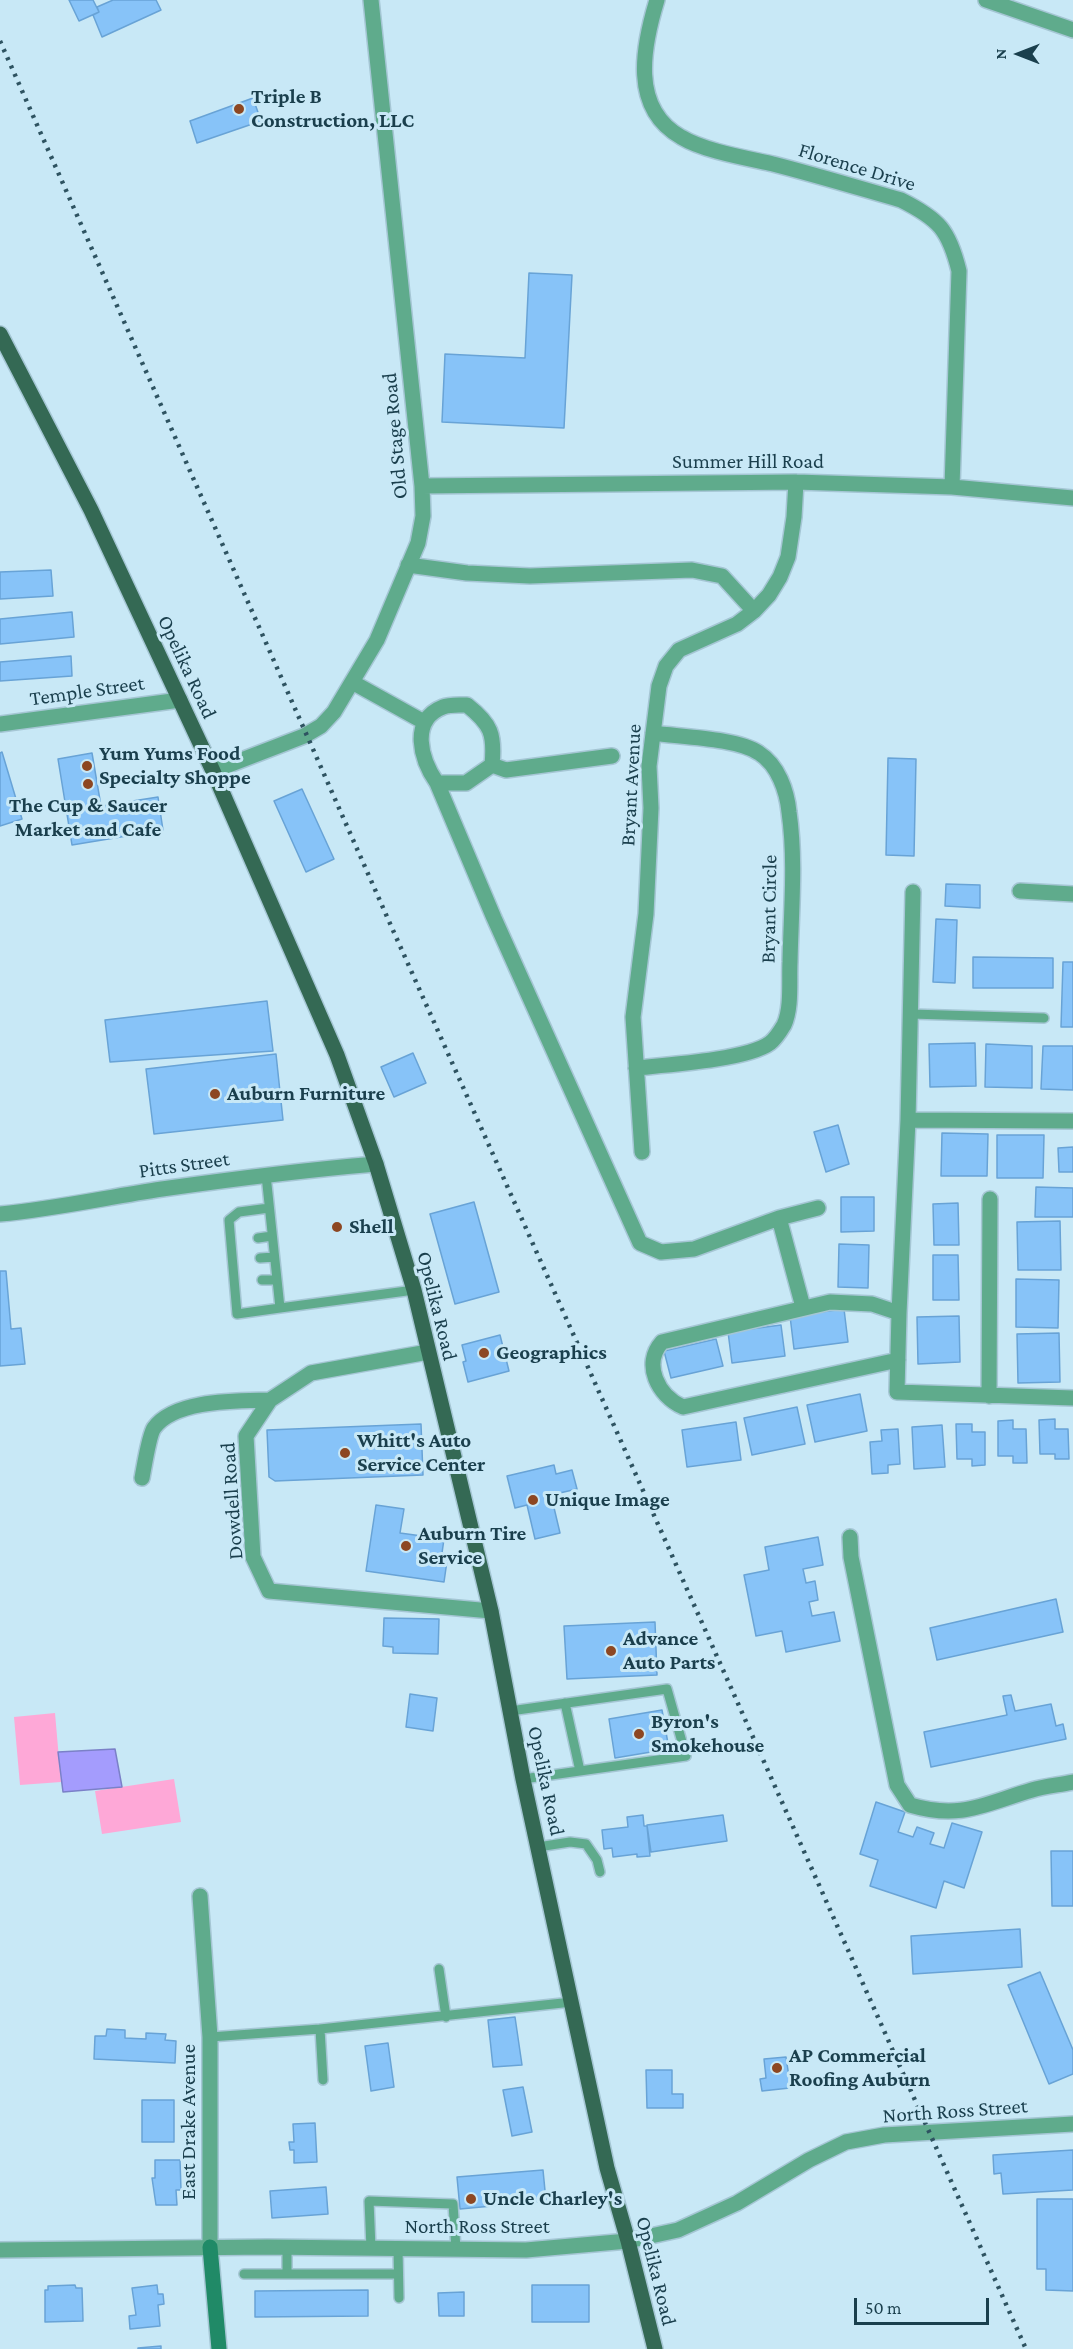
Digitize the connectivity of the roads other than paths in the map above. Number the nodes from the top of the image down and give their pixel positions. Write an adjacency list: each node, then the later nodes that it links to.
1 (371, 0): 7 (street, Old Stage Road)
2 (657, 0): 8 (street, Florence Drive)
3 (986, 0): 4 (street)
4 (1073, 30)
5 (0, 334): 13 (main road, Opelika Road)
6 (796, 482): 7 (street, Summer Hill Road); 8 (street, Summer Hill Road); 11 (street, Bryant Avenue)
7 (422, 486): 10 (street, Old Stage Road)
8 (952, 487): 9 (street, Summer Hill Road)
9 (1073, 498)
10 (408, 565): 11 (street); 12 (street, Old Stage Road)
11 (754, 611): 16 (street, Bryant Avenue)
12 (352, 682): 14 (street); 19 (street, Old Stage Road)
13 (180, 700): 15 (street, Temple Street); 19 (main road, Opelika Road)
14 (424, 722): 18 (street); 20 (street)
15 (0, 724)
16 (652, 733): 26 (street, Bryant Avenue); 26 (street, Bryant Circle)
17 (612, 756): 18 (street)
18 (492, 765): 20 (street)
19 (213, 771): 30 (main road, Opelika Road)
20 (437, 783): 36 (street)
21 (1020, 891): 23 (street)
22 (914, 892): 24 (street)
23 (1073, 894)
24 (911, 1014): 25 (lane); 27 (street)
25 (1044, 1018)
26 (636, 1068): 29 (street, Bryant Avenue)
27 (908, 1120): 28 (street); 46 (street)
28 (1073, 1121)
29 (642, 1152)
30 (376, 1164): 31 (street, Pitts Street); 43 (main road, Opelika Road)
31 (266, 1175): 33 (lane); 35 (street, Pitts Street)
32 (990, 1199): 49 (street)
33 (269, 1208): 37 (lane); 45 (lane)
34 (818, 1208): 36 (street)
35 (0, 1214)
36 (779, 1218): 44 (street)
37 (272, 1236): 38 (lane); 39 (lane)
38 (258, 1238)
39 (274, 1257): 40 (lane); 42 (lane)
40 (260, 1258)
41 (262, 1280): 42 (lane)
42 (277, 1280): 45 (lane)
43 (414, 1290): 45 (lane); 47 (main road, Opelika Road)
44 (802, 1307): 46 (street); 48 (street)
45 (280, 1308)
46 (898, 1312): 48 (street)
47 (428, 1352): 51 (street, Dowdell Road); 54 (main road, Opelika Road)
48 (898, 1360): 49 (street)
49 (989, 1396): 50 (street)
50 (1073, 1398)
51 (270, 1400): 52 (street); 54 (street, Dowdell Road)
52 (142, 1478)
53 (850, 1537): 59 (street)
54 (490, 1611): 56 (main road, Opelika Road)
55 (565, 1703): 56 (lane); 57 (lane); 57 (lane)
56 (510, 1711): 58 (main road, Opelika Road)
57 (580, 1771): 58 (lane)
58 (523, 1779): 60 (main road, Opelika Road)
59 (1073, 1782)
60 (538, 1846): 61 (lane); 64 (main road, Opelika Road)
61 (600, 1872)
62 (200, 1896): 67 (street, East Drake Avenue)
63 (439, 1969): 65 (lane)
64 (572, 2002): 65 (lane); 70 (main road, Opelika Road)
65 (446, 2017): 66 (lane)
66 (320, 2029): 67 (lane); 68 (lane)
67 (210, 2037): 71 (street, East Drake Avenue)
68 (323, 2080)
69 (1073, 2124): 70 (street, North Ross Street)
70 (628, 2241): 75 (street, North Ross Street); 82 (main road, Opelika Road)
71 (210, 2247): 72 (street, North Ross Street); 76 (street, North Ross Street); 81 (street, East Drake Avenue)
72 (287, 2247): 73 (street, North Ross Street); 78 (lane)
73 (371, 2248): 74 (street, North Ross Street); 75 (lane)
74 (398, 2248): 75 (street, North Ross Street); 79 (lane)
75 (456, 2249)
76 (0, 2250)
77 (244, 2274): 78 (lane)
78 (287, 2274): 79 (lane)
79 (398, 2274): 80 (lane)
80 (399, 2298)
81 (219, 2349)
82 (655, 2349)

